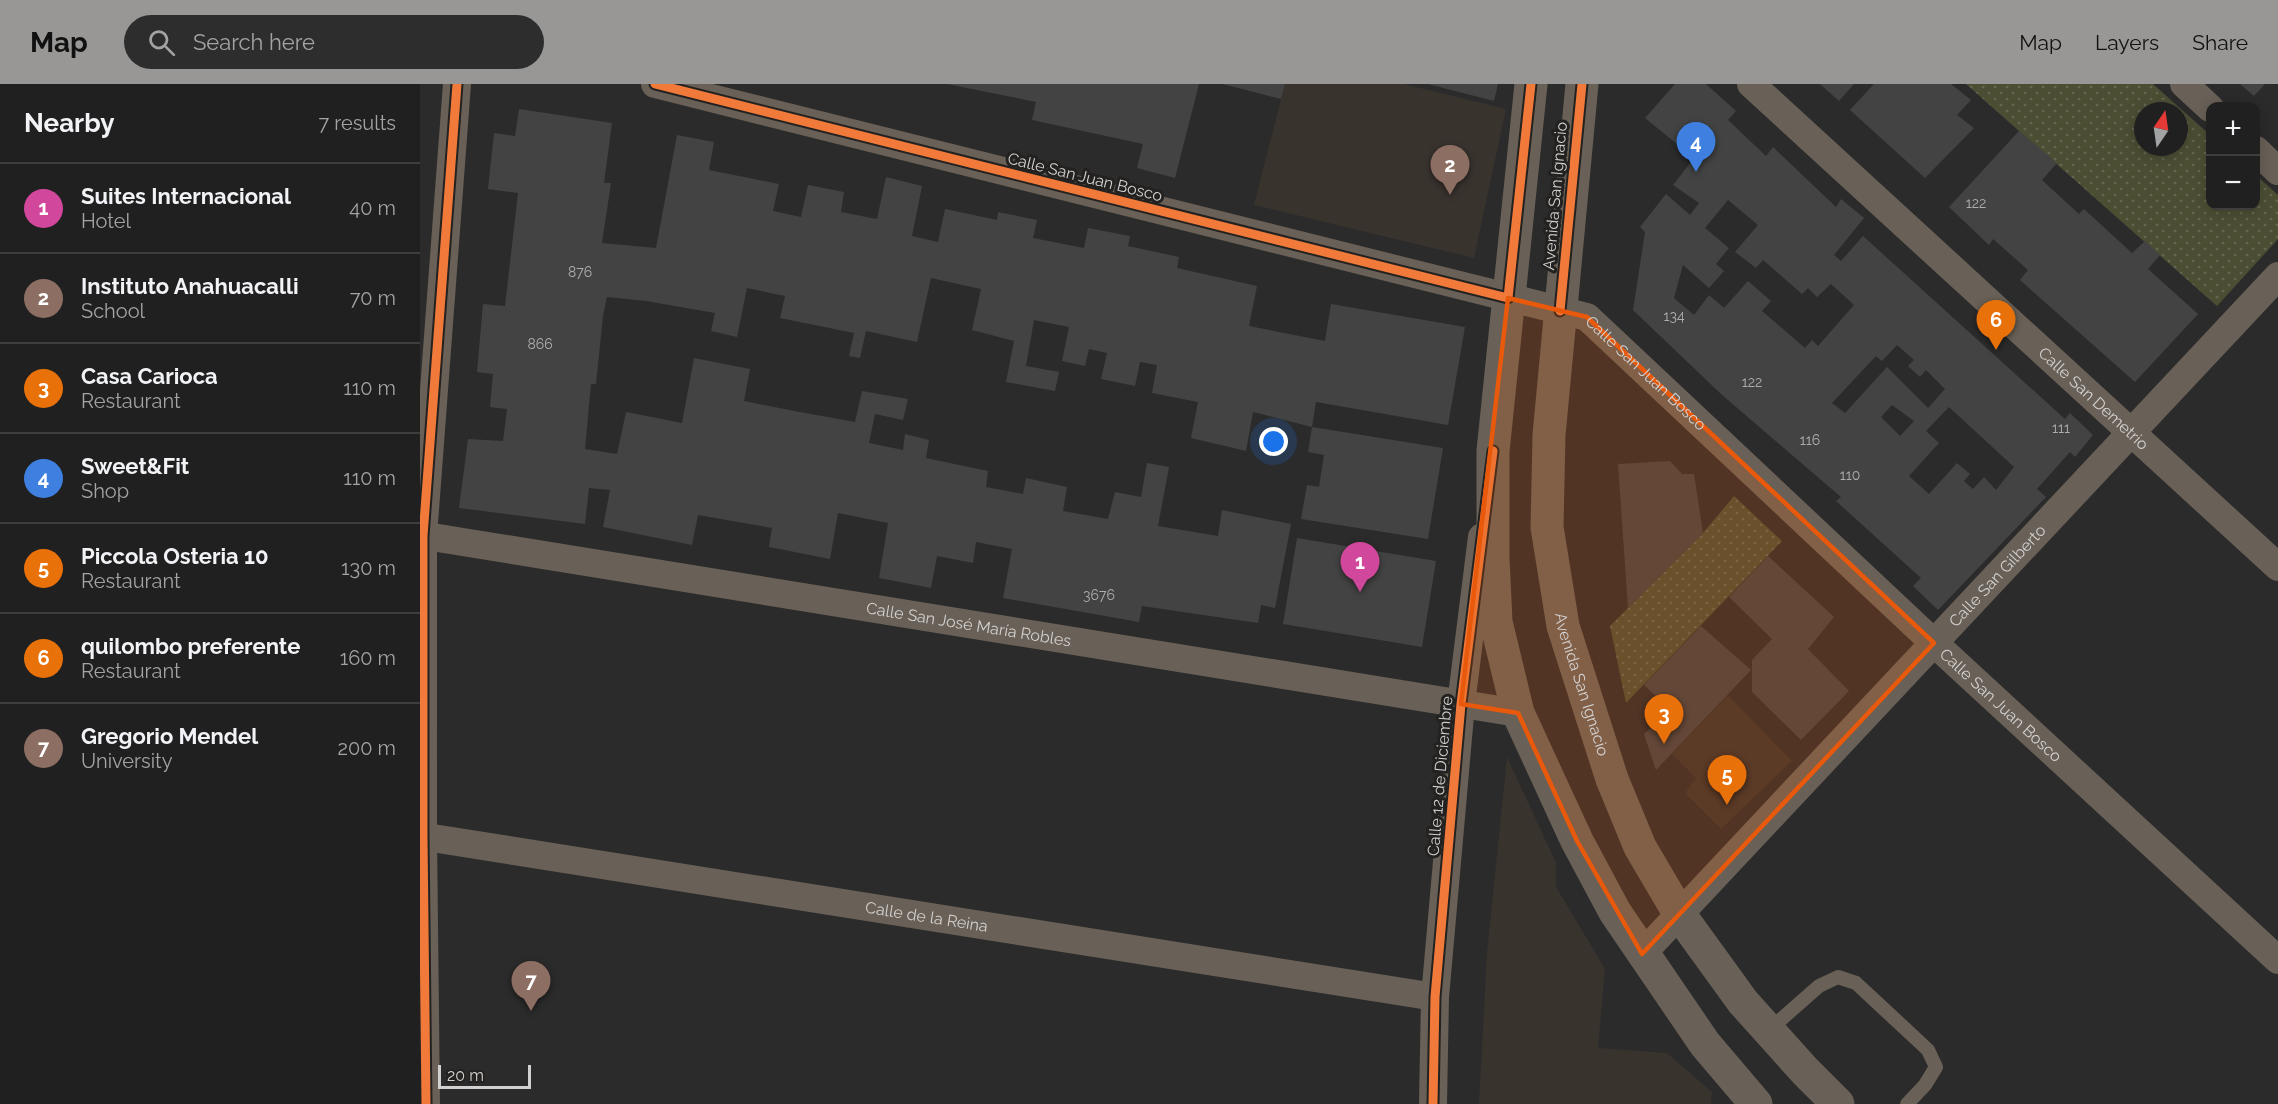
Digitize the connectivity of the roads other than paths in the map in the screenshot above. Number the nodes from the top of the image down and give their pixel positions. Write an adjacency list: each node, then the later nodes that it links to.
1 (457, 84): 15 (street)
2 (655, 84): 11 (street, Calle San Juan Bosco)
3 (1531, 84): 11 (street)
4 (1582, 84): 12 (street, Avenida San Ignacio)
5 (1752, 84): 13 (street, Calle San Demetrio)
6 (2184, 84): 7 (street)
7 (2206, 104)
8 (2260, 154): 9 (street)
9 (2278, 171)
10 (2278, 276): 13 (street, Calle San Gilberto)
11 (1508, 298): 12 (street, Calle San Juan Bosco); 14 (street)
12 (1560, 310): 17 (street, Calle San Juan Bosco); 21 (street, Avenida San Ignacio)
13 (2132, 432): 16 (street, Calle San Demetrio); 17 (street, Calle San Gilberto)
14 (1493, 452): 18 (street, Calle 12 de Diciembre); 19 (street)
15 (421, 536): 18 (street, Calle San José María Robles); 20 (street)
16 (2278, 567)
17 (1934, 643): 21 (street, Calle San Gilberto); 23 (street, Calle San Juan Bosco)
18 (1461, 704): 19 (street, Calle San José María Robles); 24 (street, Calle 12 de Diciembre)
19 (1518, 713): 22 (street)
20 (421, 836): 24 (street, Calle de la Reina); 26 (street)
21 (1680, 915): 22 (street, Calle San Gilberto); 25 (street, Avenida San Ignacio)
22 (1642, 954): 28 (street)
23 (2278, 960)
24 (1435, 997): 27 (street, Calle 12 de Diciembre)
25 (1769, 1030): 29 (street, Avenida San Ignacio); 30 (lane)
26 (426, 1104)
27 (1433, 1104)
28 (1756, 1104)
29 (1838, 1104)
30 (1907, 1104)

